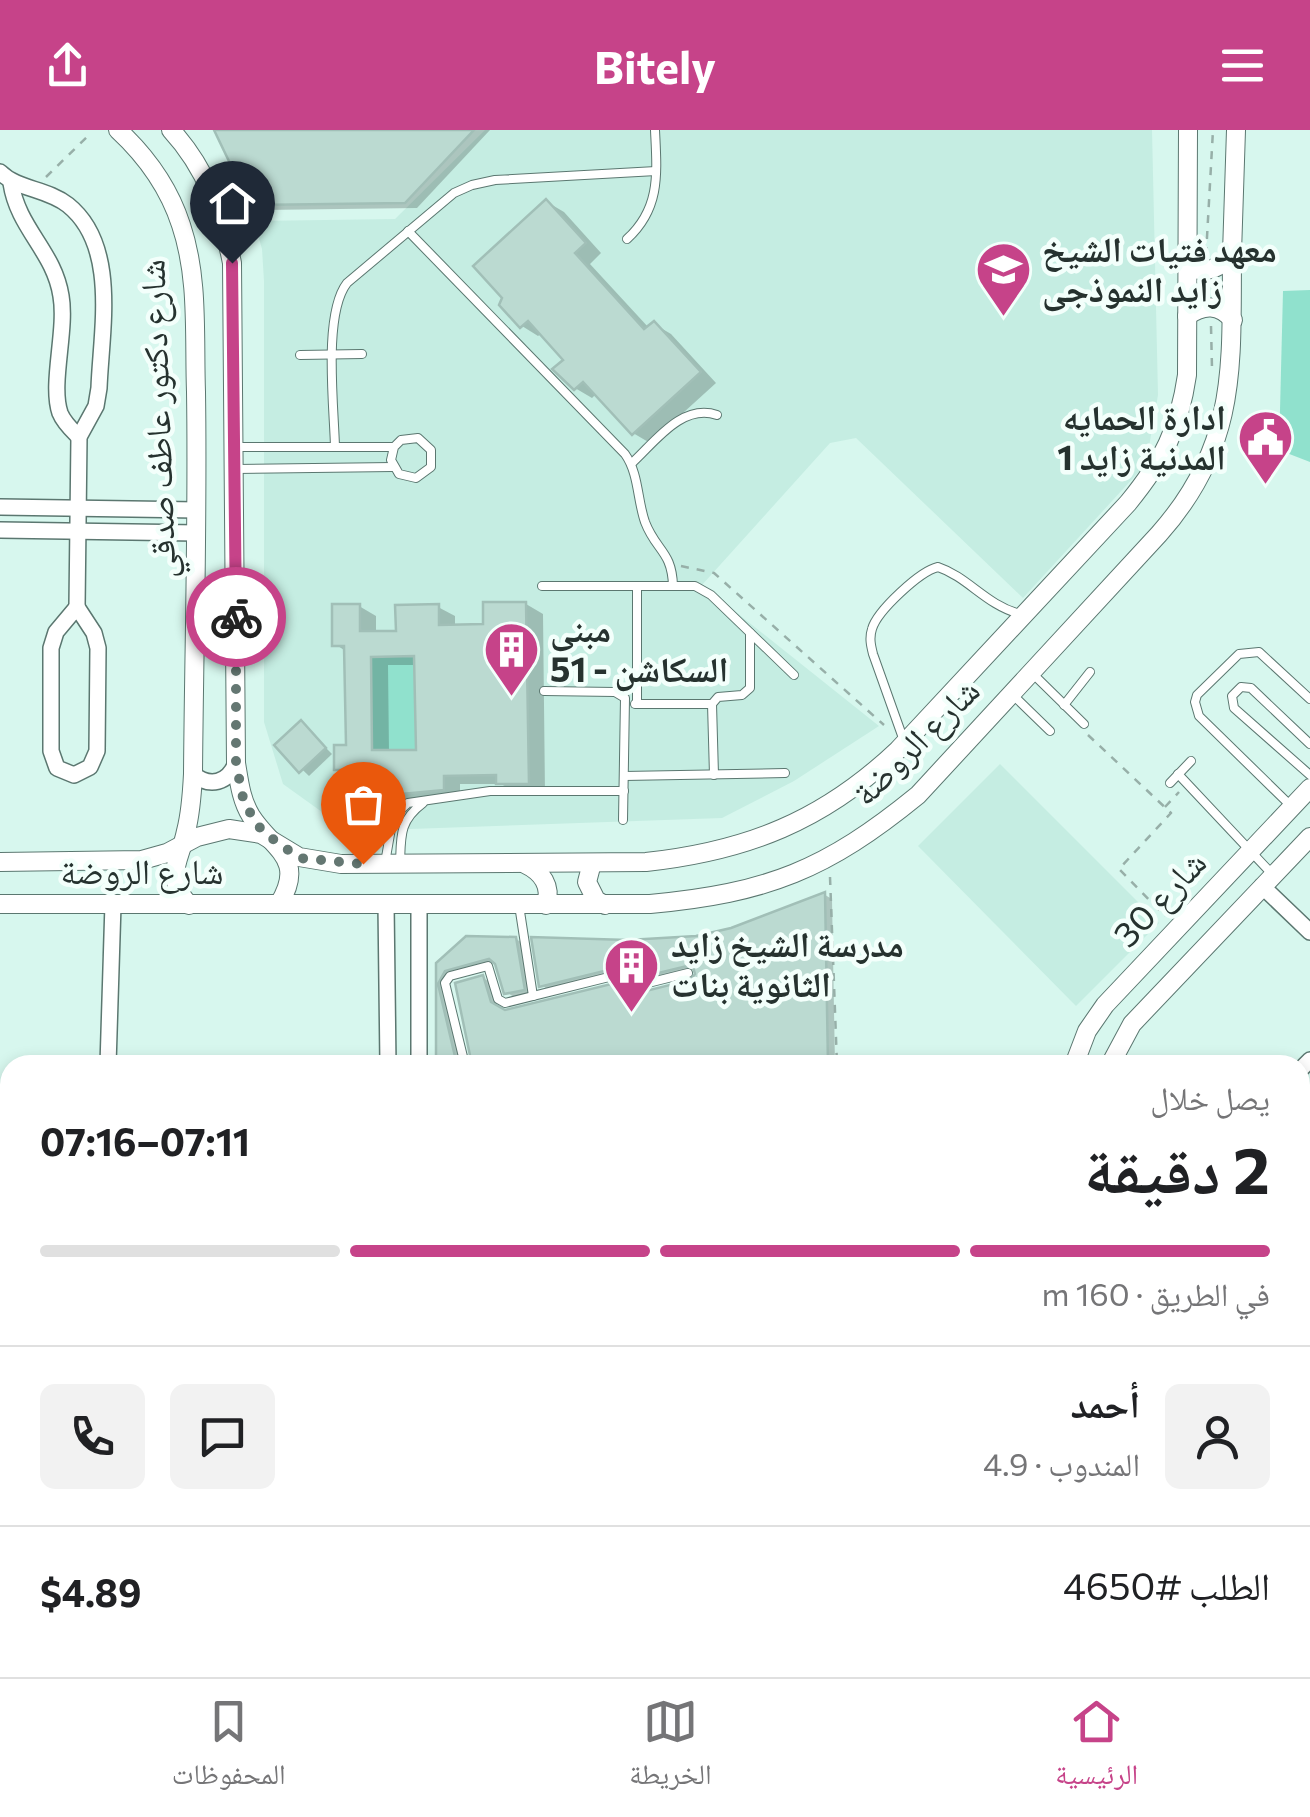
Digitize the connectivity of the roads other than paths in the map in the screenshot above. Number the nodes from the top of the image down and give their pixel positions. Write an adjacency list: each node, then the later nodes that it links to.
1 (118, 130): 27 (street, شارع دكتور عاطف صدقي)
2 (171, 130): 19 (street, شارع دكتور عاطف صدقي)
3 (655, 130): 6 (lane)
4 (1188, 130): 11 (street, شارع الروضة)
5 (1236, 130): 10 (street, شارع الروضة)
6 (656, 171): 8 (lane); 9 (lane)
7 (6, 178): 18 (street); 18 (street)
8 (408, 232): 15 (lane); 22 (lane)
9 (627, 239)
10 (1232, 254): 11 (street); 13 (street, شارع الروضة)
11 (1188, 267): 12 (street, شارع الروضة)
12 (1187, 316): 13 (street); 35 (street, شارع الروضة)
13 (1233, 320): 37 (street, شارع الروضة)
14 (300, 354): 15 (lane)
15 (334, 354): 16 (lane); 20 (lane)
16 (362, 354)
17 (717, 415): 22 (lane)
18 (79, 437): 26 (street)
19 (235, 447): 20 (lane); 23 (street, شارع دكتور عاطف صدقي)
20 (335, 447): 21 (lane)
21 (394, 447): 24 (lane); 24 (lane)
22 (632, 464): 33 (lane)
23 (236, 468): 24 (lane); 54 (street, شارع دكتور عاطف صدقي)
24 (394, 468)
25 (0, 507): 26 (street)
26 (78, 508): 27 (street); 29 (street)
27 (197, 510): 30 (street, شارع دكتور عاطف صدقي)
28 (0, 530): 29 (street)
29 (78, 532): 30 (street); 34 (street)
30 (196, 534): 56 (street, شارع دكتور عاطف صدقي)
31 (542, 586): 32 (lane)
32 (637, 586): 33 (lane); 44 (lane)
33 (673, 586): 36 (lane)
34 (77, 607): 34 (street)
35 (1024, 615): 50 (street, شارع الروضة); 50 (lane)
36 (750, 633): 39 (lane); 45 (lane)
37 (1031, 672): 41 (street, شارع الروضة); 46 (lane)
38 (1090, 672): 46 (lane)
39 (794, 675)
40 (544, 691): 43 (lane)
41 (1012, 693): 48 (lane); 85 (street, شارع الروضة)
42 (1310, 699): 65 (lane)
43 (625, 704): 44 (lane); 60 (lane)
44 (637, 704): 45 (lane)
45 (712, 704): 57 (lane)
46 (1064, 705): 47 (lane)
47 (1084, 724)
48 (1050, 731)
49 (1302, 736): 51 (lane); 52 (lane); 52 (lane)
50 (904, 743): 72 (street, شارع الروضة)
51 (1310, 744)
52 (1286, 754): 59 (lane)
53 (1191, 761): 58 (lane)
54 (236, 763): 56 (street); 68 (street, شارع دكتور عاطف صدقي)
55 (785, 773): 57 (lane)
56 (193, 774): 69 (street, شارع دكتور عاطف صدقي)
57 (714, 774): 60 (lane)
58 (1178, 774): 61 (lane); 70 (lane)
59 (1310, 775)
60 (624, 776): 63 (lane)
61 (1170, 783)
62 (1310, 788): 65 (street, شارع 30)
63 (624, 791): 64 (lane); 66 (lane)
64 (423, 803): 73 (lane); 73 (lane)
65 (1292, 808): 70 (street, شارع 30)
66 (623, 820)
67 (1310, 837): 75 (street, شارع 30)
68 (275, 842): 69 (street, شارع الروضة); 73 (street, شارع الروضة); 79 (street)
69 (183, 845): 71 (street, شارع الروضة); 83 (street)
70 (1250, 851): 75 (lane); 76 (street, شارع 30)
71 (0, 862)
72 (592, 863): 74 (street, شارع الروضة); 85 (street)
73 (393, 864): 74 (street, شارع الروضة)
74 (526, 864): 84 (street)
75 (1268, 880): 86 (street, شارع 30); 87 (street)
76 (1212, 892): 86 (street); 94 (street, شارع 30)
77 (0, 904): 78 (street, شارع الروضة)
78 (112, 904): 83 (street, شارع الروضة); 90 (street)
79 (279, 904): 80 (street, شارع الروضة); 83 (street, شارع الروضة)
80 (386, 904): 81 (street, شارع الروضة); 91 (street)
81 (419, 904): 82 (street, شارع الروضة); 92 (street)
82 (518, 904): 84 (street, شارع الروضة); 89 (lane)
83 (189, 905)
84 (546, 905): 85 (street, شارع الروضة)
85 (605, 905)
86 (1236, 914): 95 (street, شارع 30)
87 (1310, 932)
88 (688, 974): 89 (lane)
89 (534, 996): 93 (lane)
90 (108, 1055)
91 (388, 1055)
92 (419, 1055)
93 (463, 1055)
94 (1078, 1055)
95 (1115, 1055)

